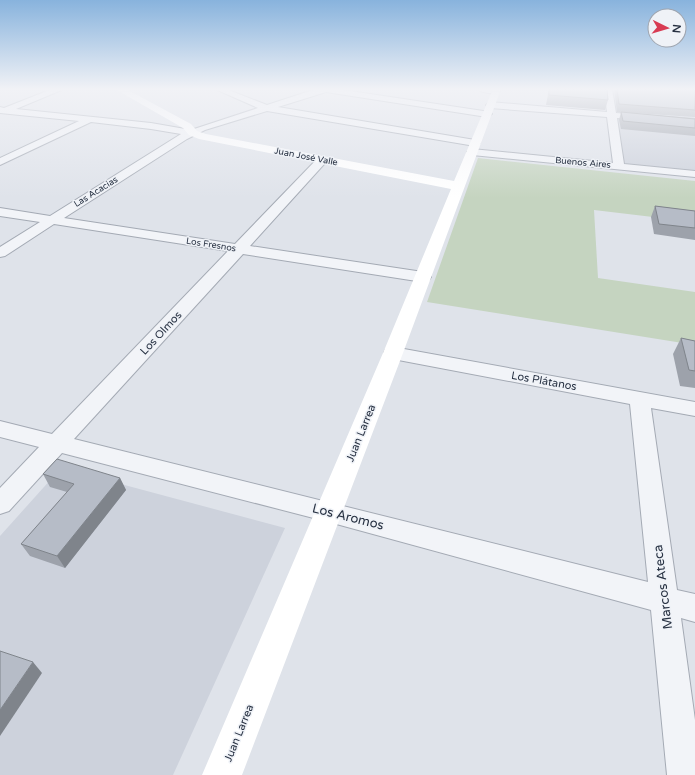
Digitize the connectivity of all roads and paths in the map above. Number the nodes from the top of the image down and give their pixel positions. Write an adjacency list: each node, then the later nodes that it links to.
1 (78, 125): 11 (street)
2 (120, 125): 8 (street)
3 (185, 125): 8 (street, Juan José Valle)
4 (211, 125): 8 (street, Las Acacias)
5 (355, 125): 9 (street, Buenos Aires)
6 (483, 125): 9 (street, Juan Larrea)
7 (613, 125): 12 (street)
8 (193, 133): 10 (street, Juan José Valle); 16 (street, Las Acacias)
9 (474, 148): 12 (street, Buenos Aires); 14 (street, Juan Larrea)
10 (322, 160): 14 (street, Juan José Valle); 17 (street, Los Olmos)
11 (0, 162)
12 (619, 166): 13 (street, Buenos Aires)
13 (695, 174)
14 (458, 186): 19 (street, Juan Larrea)
15 (0, 212): 16 (street, Los Fresnos)
16 (52, 220): 17 (street, Los Fresnos); 18 (street, Las Acacias)
17 (239, 249): 19 (street, Los Fresnos); 24 (street, Los Olmos)
18 (0, 253)
19 (423, 278): 20 (street, Juan Larrea)
20 (393, 353): 21 (street, Los Plátanos); 26 (street, Juan Larrea)
21 (640, 399): 22 (street, Los Plátanos); 27 (street, Marcos Ateca)
22 (695, 409)
23 (0, 429): 24 (street, Los Aromos)
24 (57, 444): 25 (street, Los Olmos); 26 (street, Los Aromos)
25 (0, 504)
26 (329, 512): 27 (street, Los Aromos); 29 (street, Juan Larrea)
27 (664, 599): 28 (street, Los Aromos); 30 (street, Marcos Ateca)
28 (695, 608)
29 (222, 775)
30 (686, 775)

